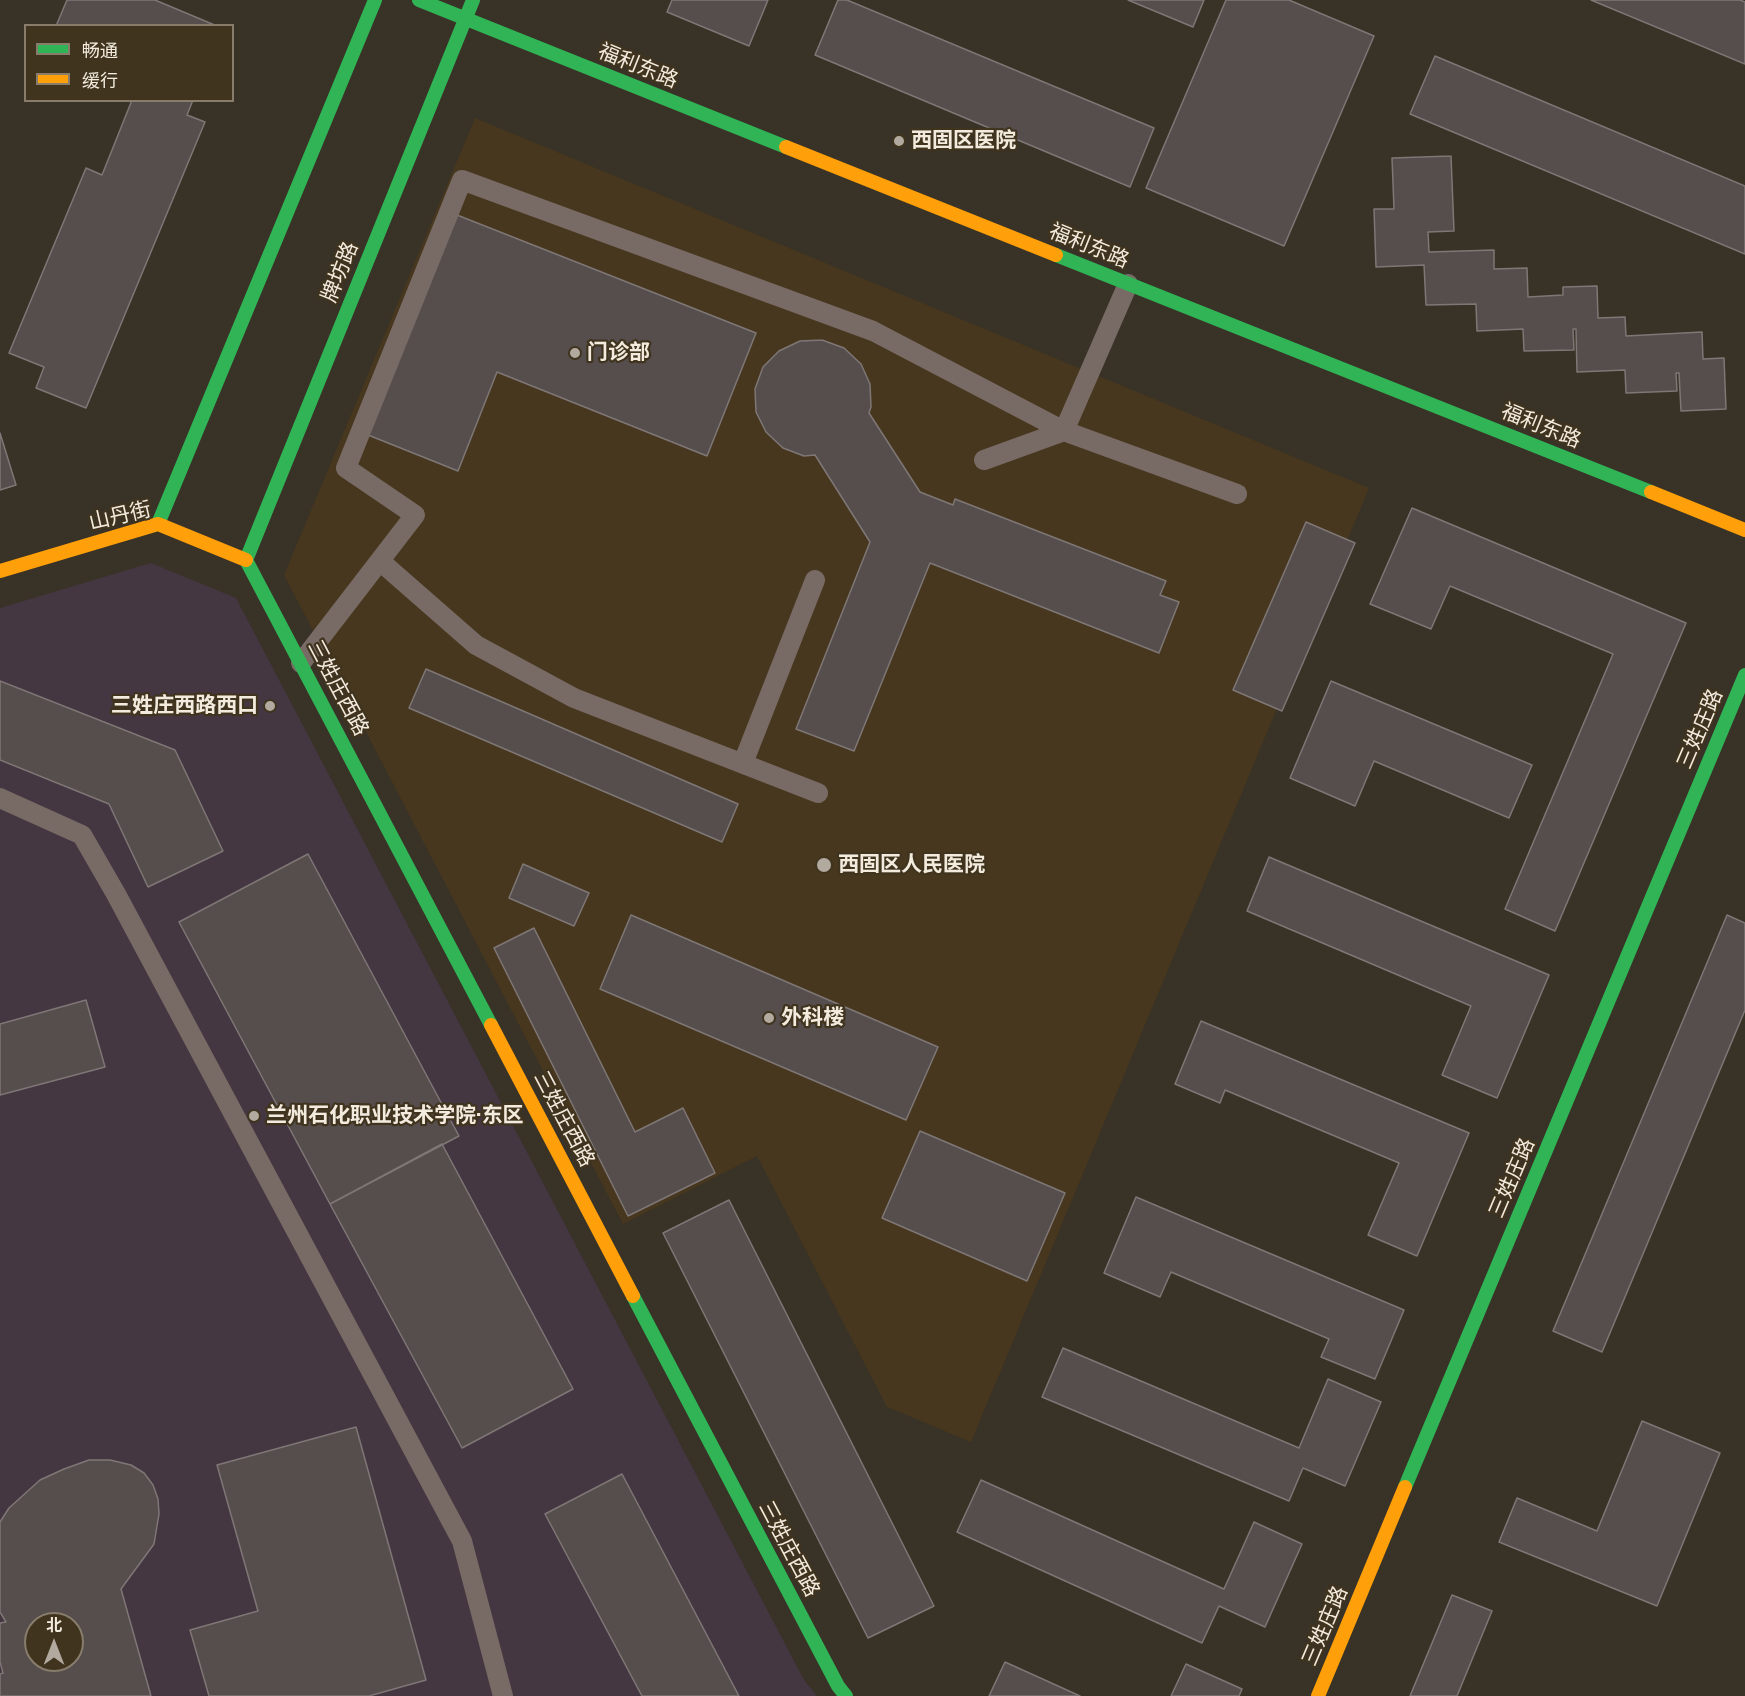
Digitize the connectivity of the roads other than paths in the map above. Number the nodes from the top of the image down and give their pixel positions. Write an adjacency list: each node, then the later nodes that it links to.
1 (375, 0): 9 (street)
2 (418, 0): 4 (street, 福利东路)
3 (474, 0): 4 (street, 牌坊路)
4 (465, 20): 5 (street, 福利东路); 11 (street, 牌坊路)
5 (1128, 284): 6 (lane); 10 (street, 福利东路)
6 (1064, 431): 7 (lane); 8 (lane); 12 (lane)
7 (984, 460)
8 (1237, 494)
9 (158, 524): 11 (street, 山丹街); 13 (street, 山丹街)
10 (1745, 530)
11 (246, 560): 15 (street, 三姓庄西路)
12 (380, 561): 15 (lane); 17 (lane)
13 (0, 571)
14 (815, 580): 17 (lane)
15 (301, 663): 21 (street, 三姓庄西路)
16 (1745, 675): 22 (street, 三姓庄路)
17 (743, 763): 18 (lane)
18 (818, 793)
19 (0, 798): 20 (lane)
20 (503, 1696)
21 (846, 1696)
22 (1318, 1696)

